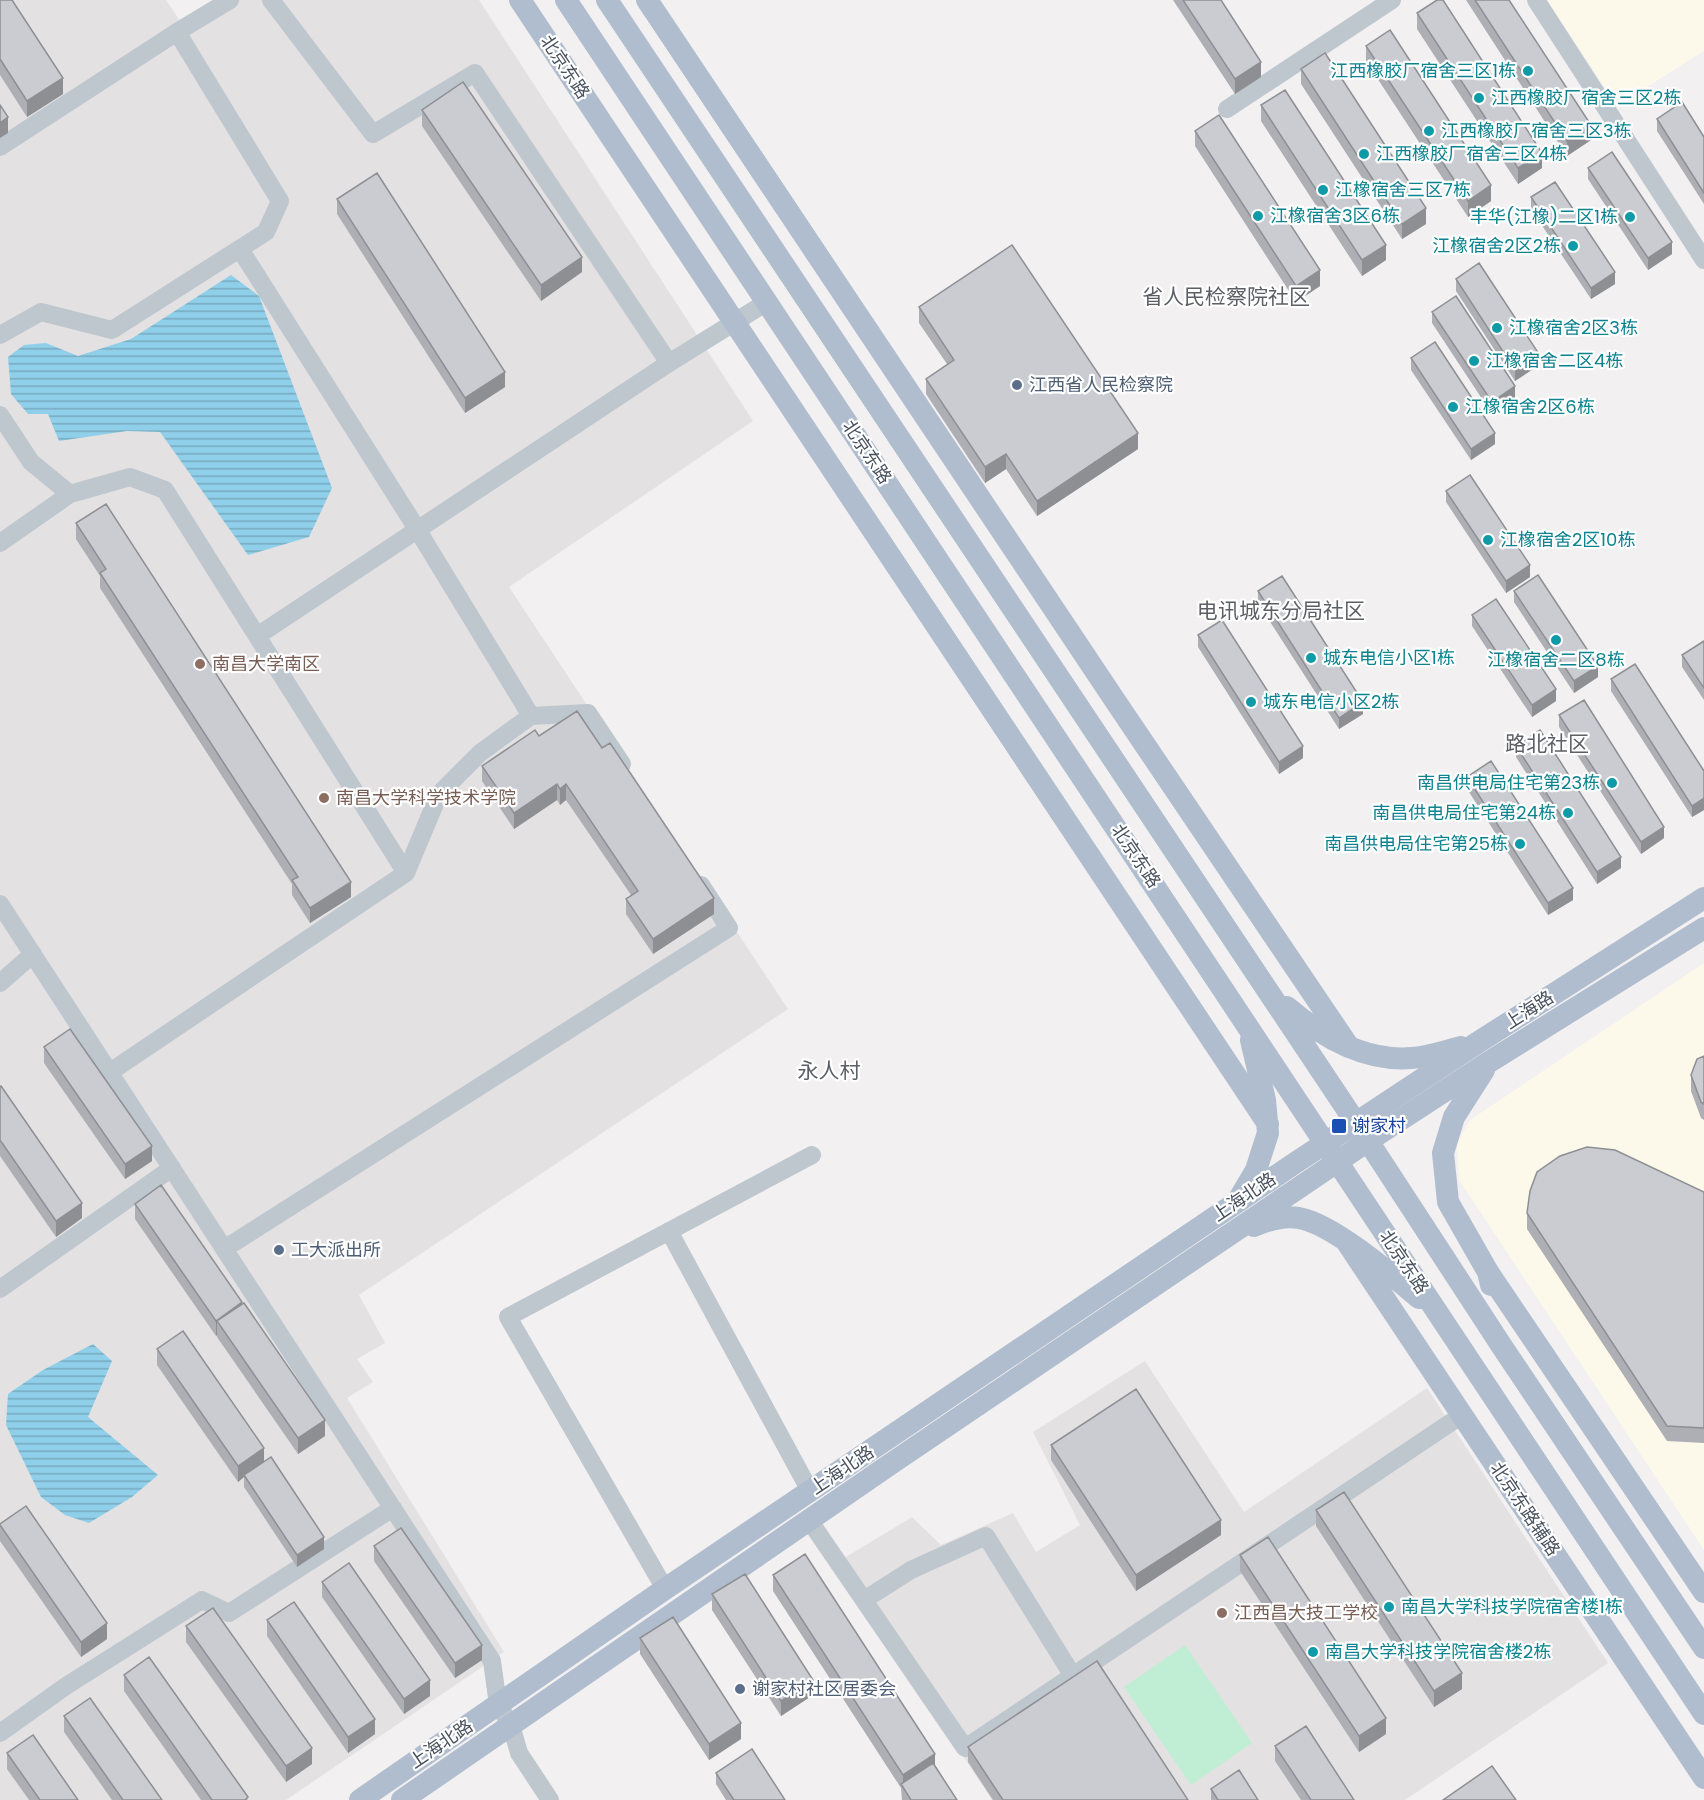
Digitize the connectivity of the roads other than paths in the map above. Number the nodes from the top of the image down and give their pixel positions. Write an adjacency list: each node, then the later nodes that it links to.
1 (230, 0): 9 (lane)
2 (271, 0): 17 (lane)
3 (520, 0): 15 (main road, 北京东路)
4 (566, 0): 14 (main road, 北京东路)
5 (607, 0): 32 (main road, 北京东路)
6 (647, 0): 34 (main road)
7 (1392, 0): 10 (lane)
8 (1536, 0): 13 (lane)
9 (177, 32): 11 (lane); 12 (lane)
10 (1227, 109)
11 (0, 147)
12 (240, 249): 16 (lane); 20 (lane)
13 (1704, 260)
14 (767, 302): 15 (lane); 33 (main road, 北京东路)
15 (735, 323): 17 (lane); 38 (main road, 北京东路)
16 (0, 335)
17 (669, 363): 20 (lane)
18 (0, 415): 19 (lane)
19 (70, 494): 21 (lane); 22 (lane)
20 (417, 529): 22 (lane); 23 (lane)
21 (0, 543)
22 (257, 636): 26 (lane)
23 (531, 716): 24 (lane); 26 (lane)
24 (633, 781)
25 (691, 869): 48 (lane)
26 (406, 873): 36 (lane)
27 (1704, 898): 35 (main road, 上海路)
28 (0, 904): 30 (lane)
29 (1704, 928): 35 (main road, 上海路)
30 (33, 954): 31 (lane); 36 (lane)
31 (0, 983)
32 (1266, 989): 34 (main road); 37 (main road, 北京东路)
33 (1247, 1024): 38 (main road); 40 (main road, 北京东路)
34 (1348, 1047): 35 (main road)
35 (1483, 1052): 37 (main road, 上海路); 39 (main road, 上海路); 49 (main road)
36 (110, 1072): 43 (lane)
37 (1355, 1123): 39 (main road, 北京东路); 40 (main road, 上海北路)
38 (1268, 1124): 44 (main road)
39 (1368, 1141): 42 (main road, 上海北路); 52 (main road, 北京东路)
40 (1326, 1142): 42 (main road, 北京东路); 44 (main road, 上海北路)
41 (812, 1155): 45 (lane)
42 (1337, 1162): 46 (main road, 上海北路); 51 (main road, 北京东路)
43 (172, 1168): 48 (lane); 50 (lane)
44 (1236, 1203): 54 (main road, 上海北路)
45 (669, 1231): 54 (lane); 57 (lane)
46 (1227, 1236): 47 (main road); 56 (main road, 上海北路)
47 (1346, 1240): 51 (main road); 53 (main road, 北京东路辅路)
48 (224, 1249): 55 (lane)
49 (1488, 1272): 52 (main road); 58 (main road)
50 (0, 1289)
51 (1437, 1312): 63 (main road, 北京东路)
52 (1503, 1348): 60 (main road, 北京东路)
53 (1462, 1415): 61 (lane); 66 (main road, 北京东路辅路)
54 (810, 1491): 57 (main road, 上海北路)
55 (393, 1508): 62 (lane); 65 (lane)
56 (809, 1520): 59 (lane); 64 (main road, 上海北路)
57 (665, 1589): 62 (main road, 上海北路)
58 (1704, 1592)
59 (864, 1600): 61 (lane); 61 (lane)
60 (1704, 1648)
61 (1073, 1676)
62 (498, 1705): 64 (lane); 67 (main road, 上海北路)
63 (1704, 1714)
64 (511, 1725): 68 (main road, 上海北路); 69 (lane)
65 (0, 1734)
66 (1704, 1778)
67 (360, 1800)
68 (402, 1800)
69 (550, 1800)

